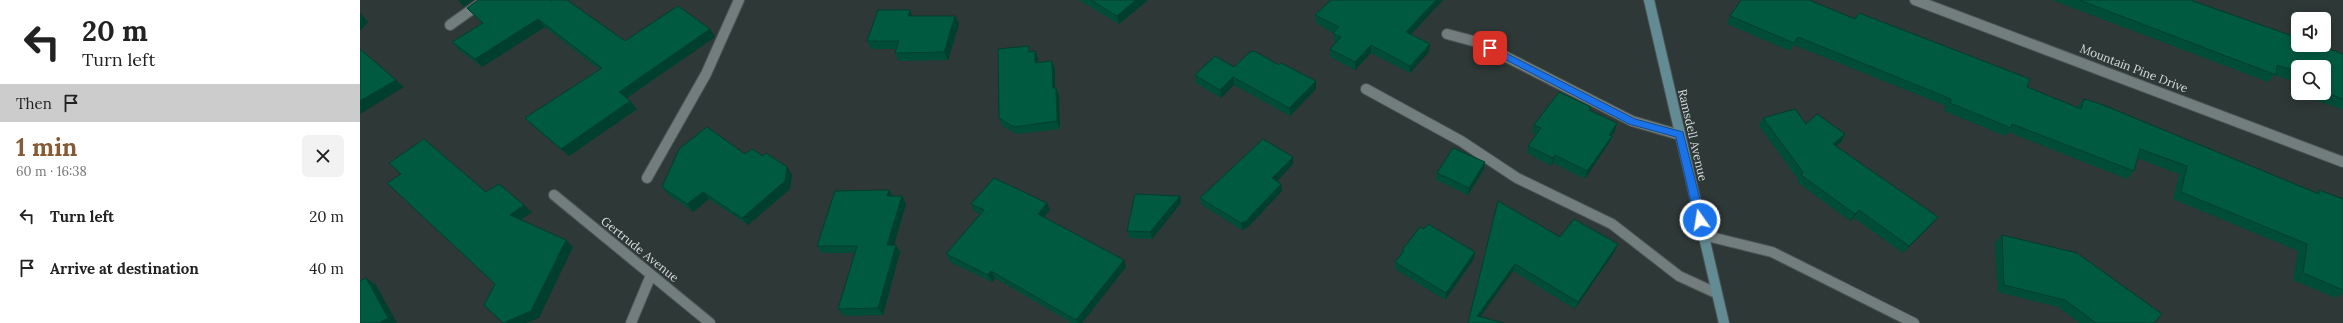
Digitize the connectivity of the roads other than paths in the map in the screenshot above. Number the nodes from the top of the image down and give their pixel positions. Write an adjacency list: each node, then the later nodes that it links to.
1 (485, 0): 5 (street)
2 (739, 0): 10 (street)
3 (1649, 0): 8 (street, Ramsdell Avenue)
4 (1916, 0): 9 (street, Mountain Pine Drive)
5 (450, 25)
6 (1447, 34): 8 (street)
7 (1366, 89): 14 (street)
8 (1680, 134): 12 (street, Ramsdell Avenue)
9 (2343, 162)
10 (647, 178)
11 (554, 195): 13 (street, Gertrude Avenue)
12 (1703, 235): 14 (street, Ramsdell Avenue); 18 (street)
13 (651, 276): 15 (street); 16 (street, Gertrude Avenue)
14 (1716, 293): 17 (street, Ramsdell Avenue)
15 (630, 323)
16 (710, 323)
17 (1724, 323)
18 (1914, 323)

